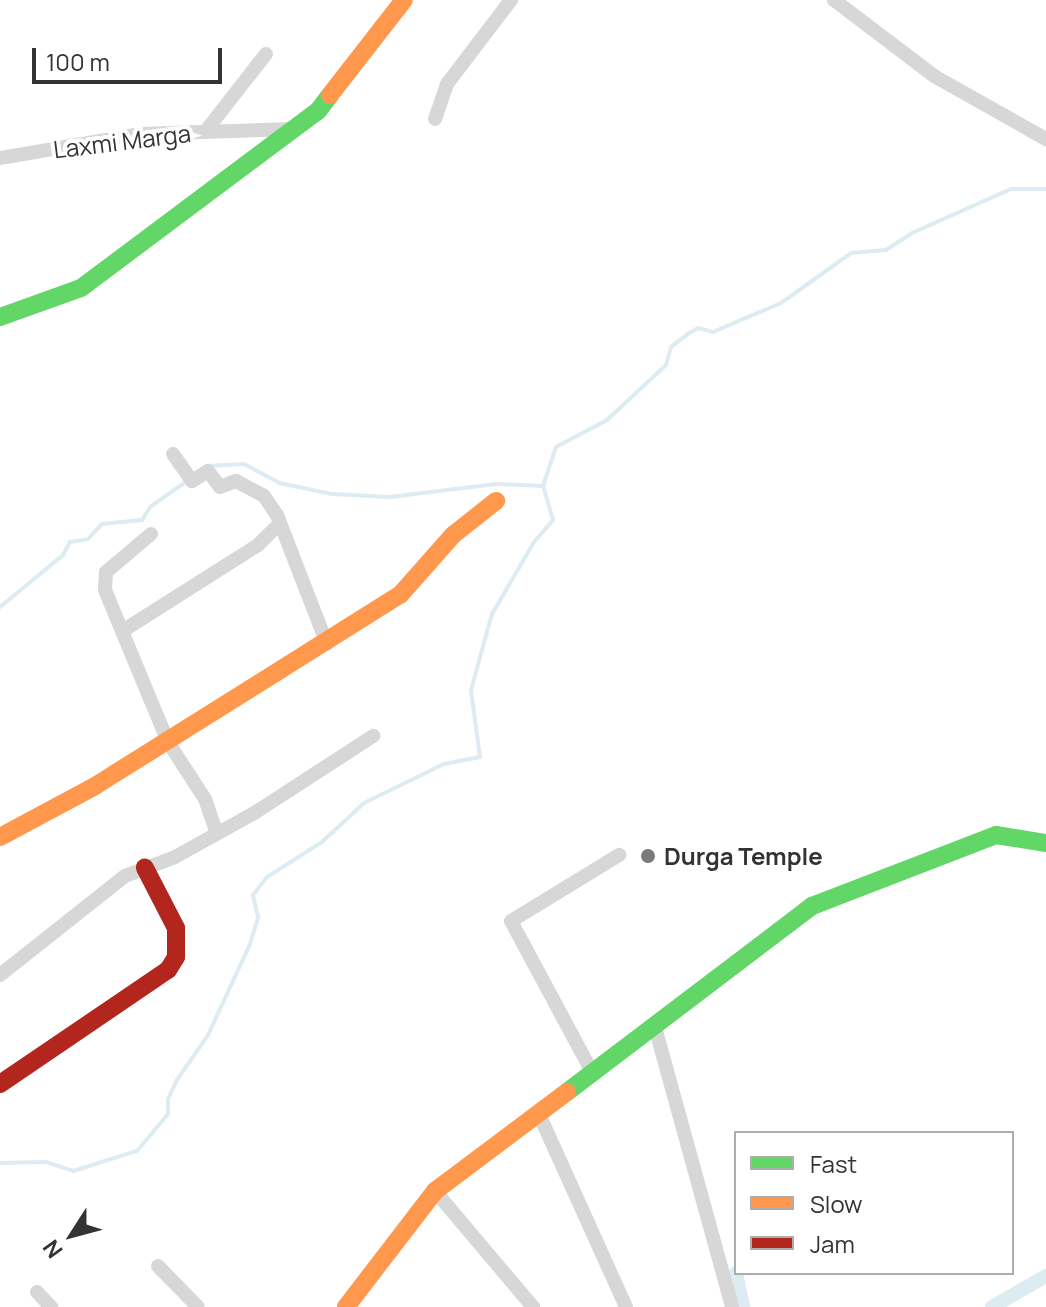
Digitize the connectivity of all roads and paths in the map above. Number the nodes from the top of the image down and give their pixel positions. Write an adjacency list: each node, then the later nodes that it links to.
1 (404, 0): 6 (street)
2 (511, 0): 5 (street)
3 (834, 0): 8 (street)
4 (266, 54): 7 (street)
5 (435, 119)
6 (293, 129): 7 (street, Laxmi Marga); 10 (street)
7 (205, 132): 9 (street, Laxmi Marga)
8 (1046, 139)
9 (0, 158)
10 (0, 317)
11 (173, 454): 13 (street)
12 (496, 501): 16 (street)
13 (280, 523): 15 (street); 16 (street)
14 (151, 534): 15 (street)
15 (124, 630): 18 (street)
16 (327, 644): 18 (street)
17 (373, 736): 19 (street)
18 (168, 742): 19 (street); 20 (street)
19 (217, 833): 23 (street)
20 (0, 837)
21 (1046, 843): 25 (street)
22 (619, 855): 26 (street)
23 (145, 868): 24 (street); 27 (street)
24 (0, 975)
25 (655, 1027): 26 (street); 37 (street)
26 (592, 1072): 28 (street)
27 (0, 1084)
28 (538, 1112): 29 (street); 36 (street)
29 (435, 1191): 34 (street); 35 (street)
30 (158, 1266): 33 (street)
31 (37, 1292): 32 (street)
32 (51, 1307)
33 (198, 1307)
34 (346, 1307)
35 (533, 1307)
36 (626, 1307)
37 (732, 1307)

